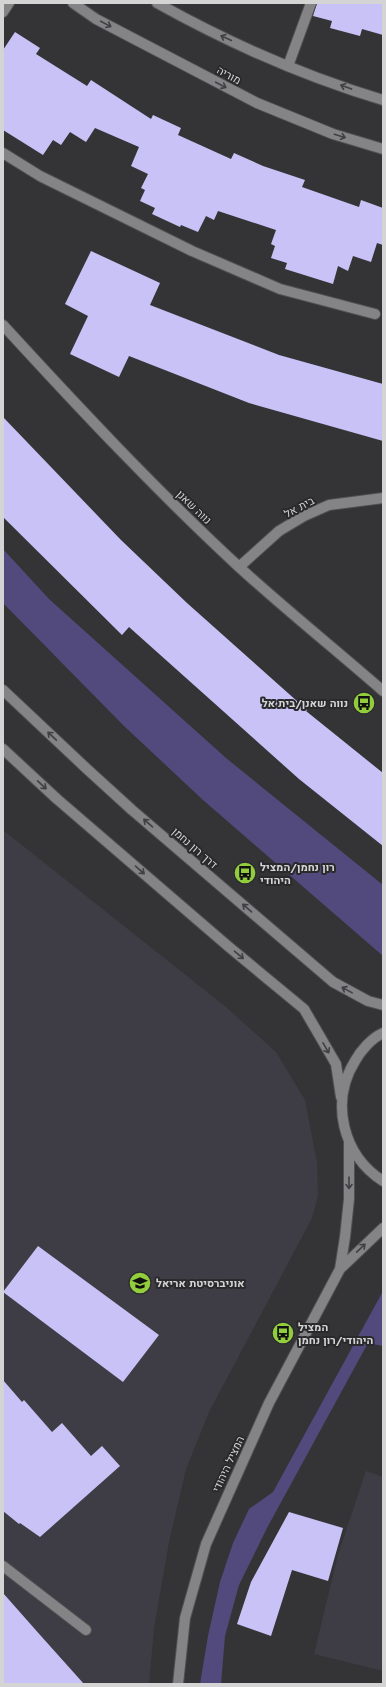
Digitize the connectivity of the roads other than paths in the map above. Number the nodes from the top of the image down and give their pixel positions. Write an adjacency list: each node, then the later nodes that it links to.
1 (9, 3): 5 (street)
2 (73, 3): 8 (street, מוריה, one-way to 8)
3 (157, 3): 6 (street, one-way to 3)
4 (311, 3): 6 (street)
5 (3, 12)
6 (288, 66): 7 (street, one-way to 6)
7 (383, 100)
8 (383, 149)
9 (3, 153): 10 (street)
10 (375, 314)
11 (3, 325): 13 (street, נווה שאנן)
12 (383, 498): 13 (street, בית אל)
13 (239, 567): 15 (street, נווה שאנן)
14 (3, 690): 17 (street, דרך רון נחמן, one-way to 14)
15 (383, 691)
16 (3, 749): 19 (street, one-way to 19)
17 (383, 1005)
18 (383, 1033): 19 (street)
19 (341, 1097): 20 (street)
20 (350, 1144): 21 (street); 23 (street, המציל היהודי, one-way to 23)
21 (383, 1181)
22 (383, 1228): 23 (street, המציל היהודי, one-way to 22)
23 (340, 1269): 26 (street, המציל היהודי)
24 (3, 1566): 25 (street)
25 (86, 1630)
26 (178, 1684)

